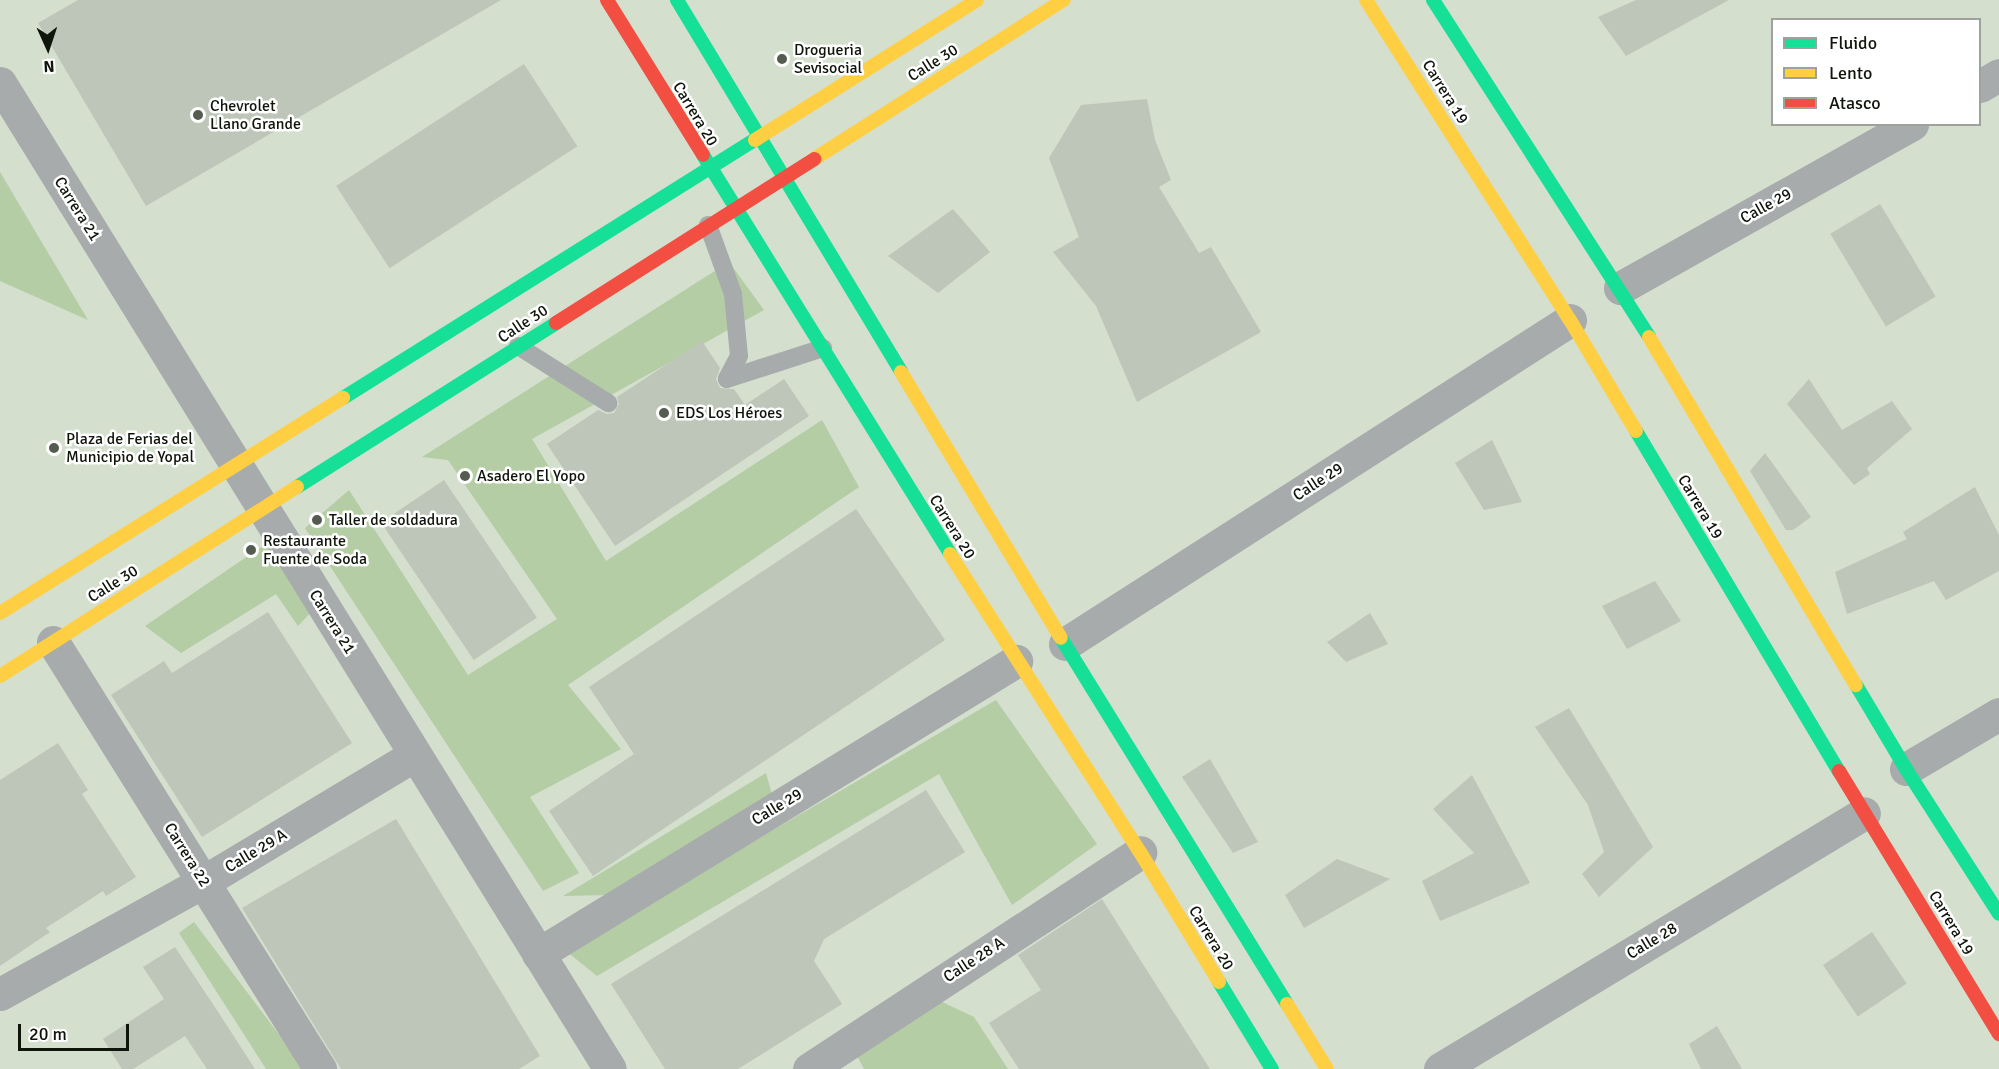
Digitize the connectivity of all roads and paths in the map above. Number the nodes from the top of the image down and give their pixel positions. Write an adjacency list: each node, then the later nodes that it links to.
1 (607, 0): 12 (main road, Carrera 20)
2 (677, 0): 11 (main road, Carrera 20)
3 (977, 0): 11 (main road, Calle 30)
4 (1064, 0): 13 (main road, Calle 30)
5 (1366, 0): 17 (main road, Carrera 19)
6 (1433, 0): 16 (main road)
7 (1999, 75): 9 (street)
8 (0, 83): 21 (street, Carrera 21)
9 (1981, 85)
10 (1908, 126): 16 (street, Calle 29)
11 (760, 135): 12 (main road, Calle 30); 13 (main road, Carrera 20)
12 (708, 167): 14 (main road, Carrera 20); 21 (main road, Calle 30)
13 (784, 176): 14 (main road, Calle 30); 25 (main road, Carrera 20)
14 (736, 208): 15 (main road, Calle 30); 19 (main road, Carrera 20)
15 (708, 225): 18 (main road, Calle 30); 19 (lane)
16 (1620, 288): 30 (main road)
17 (1570, 320): 25 (street, Calle 29); 31 (main road, Carrera 19)
18 (519, 346): 20 (lane); 22 (main road, Calle 30)
19 (823, 348): 26 (main road, Carrera 20)
20 (608, 404)
21 (234, 464): 22 (street, Carrera 21); 23 (main road, Calle 30)
22 (262, 509): 24 (main road, Calle 30); 29 (street, Carrera 21)
23 (0, 613)
24 (53, 642): 27 (main road, Calle 30); 33 (street, Carrera 22)
25 (1065, 644): 42 (main road, Carrera 20)
26 (1016, 661): 32 (main road, Carrera 20); 35 (street, Calle 29)
27 (0, 676)
28 (1999, 714): 30 (street)
29 (414, 755): 33 (street, Calle 29 A); 35 (street, Carrera 21)
30 (1906, 769): 34 (main road)
31 (1864, 813): 37 (main road, Carrera 19); 43 (street, Calle 28)
32 (1140, 852): 40 (street, Calle 28 A); 41 (main road, Carrera 20)
33 (203, 882): 36 (street, Calle 29 A); 38 (street, Carrera 22)
34 (1999, 914)
35 (538, 954): 39 (street, Carrera 21)
36 (0, 994)
37 (1999, 1034)
38 (320, 1069)
39 (610, 1069)
40 (809, 1069)
41 (1272, 1069)
42 (1327, 1069)
43 (1440, 1069)

